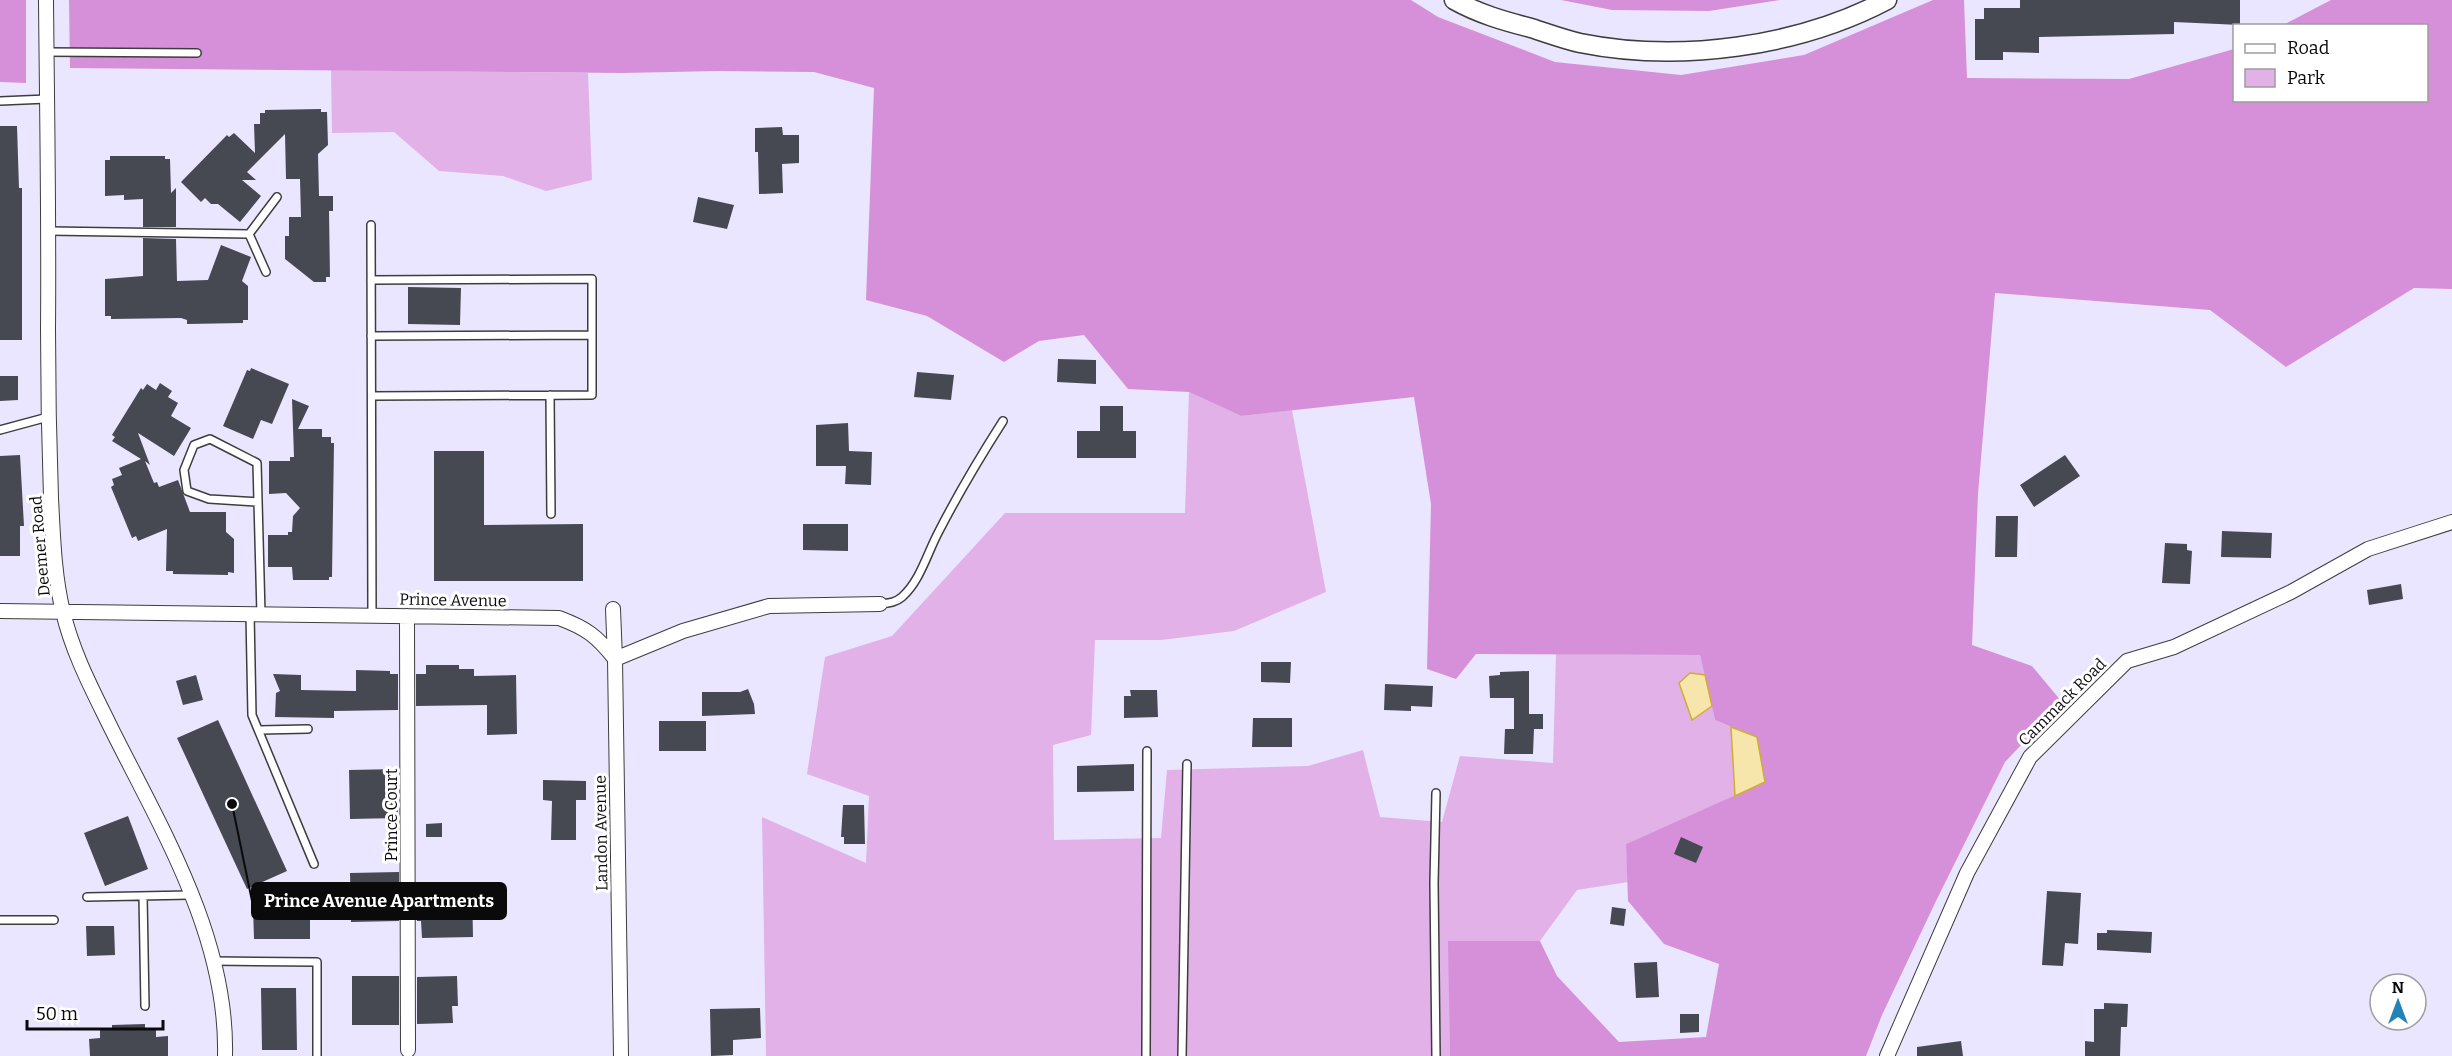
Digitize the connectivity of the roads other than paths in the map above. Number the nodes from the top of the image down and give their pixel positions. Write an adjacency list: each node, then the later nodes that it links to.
1 (46, 0): 4 (street, Deemer Road)
2 (1454, 0): 3 (street)
3 (1887, 0)
4 (47, 52): 5 (lane); 6 (street, Deemer Road)
5 (197, 53)
6 (47, 99): 7 (lane); 10 (street, Deemer Road)
7 (0, 101)
8 (277, 197): 11 (lane)
9 (371, 225): 13 (lane)
10 (49, 231): 11 (lane); 18 (street, Deemer Road)
11 (249, 234): 12 (lane)
12 (266, 272)
13 (371, 280): 14 (lane); 15 (lane)
14 (592, 335): 15 (lane); 16 (lane)
15 (371, 336): 17 (lane)
16 (550, 395): 17 (lane); 22 (lane)
17 (372, 396): 29 (lane)
18 (48, 417): 20 (lane); 27 (street, Deemer Road)
19 (1004, 421): 24 (lane)
20 (0, 430)
21 (258, 502): 21 (lane); 28 (lane)
22 (551, 514)
23 (2452, 522): 52 (street, Cammack Road)
24 (880, 604): 31 (street)
25 (613, 609): 31 (street, Landon Avenue)
26 (0, 611): 27 (street, Prince Avenue)
27 (63, 612): 28 (street, Prince Avenue); 38 (street, Deemer Road)
28 (255, 615): 29 (street, Prince Avenue); 33 (lane)
29 (372, 616): 30 (street, Prince Avenue)
30 (407, 616): 31 (street, Prince Avenue); 45 (street, Prince Court)
31 (615, 659): 48 (street, Landon Avenue)
32 (308, 729): 33 (lane)
33 (259, 730): 37 (lane)
34 (1147, 751): 49 (lane)
35 (1187, 764): 50 (lane)
36 (1436, 793): 51 (lane)
37 (314, 864)
38 (190, 895): 39 (lane); 43 (street, Deemer Road)
39 (142, 896): 40 (lane); 44 (lane)
40 (87, 897)
41 (0, 920): 42 (lane)
42 (54, 920)
43 (213, 961): 46 (street, Deemer Road); 47 (lane)
44 (145, 1006)
45 (408, 1050)
46 (225, 1056)
47 (317, 1056)
48 (621, 1056)
49 (1146, 1056)
50 (1182, 1056)
51 (1436, 1056)
52 (1887, 1056)

